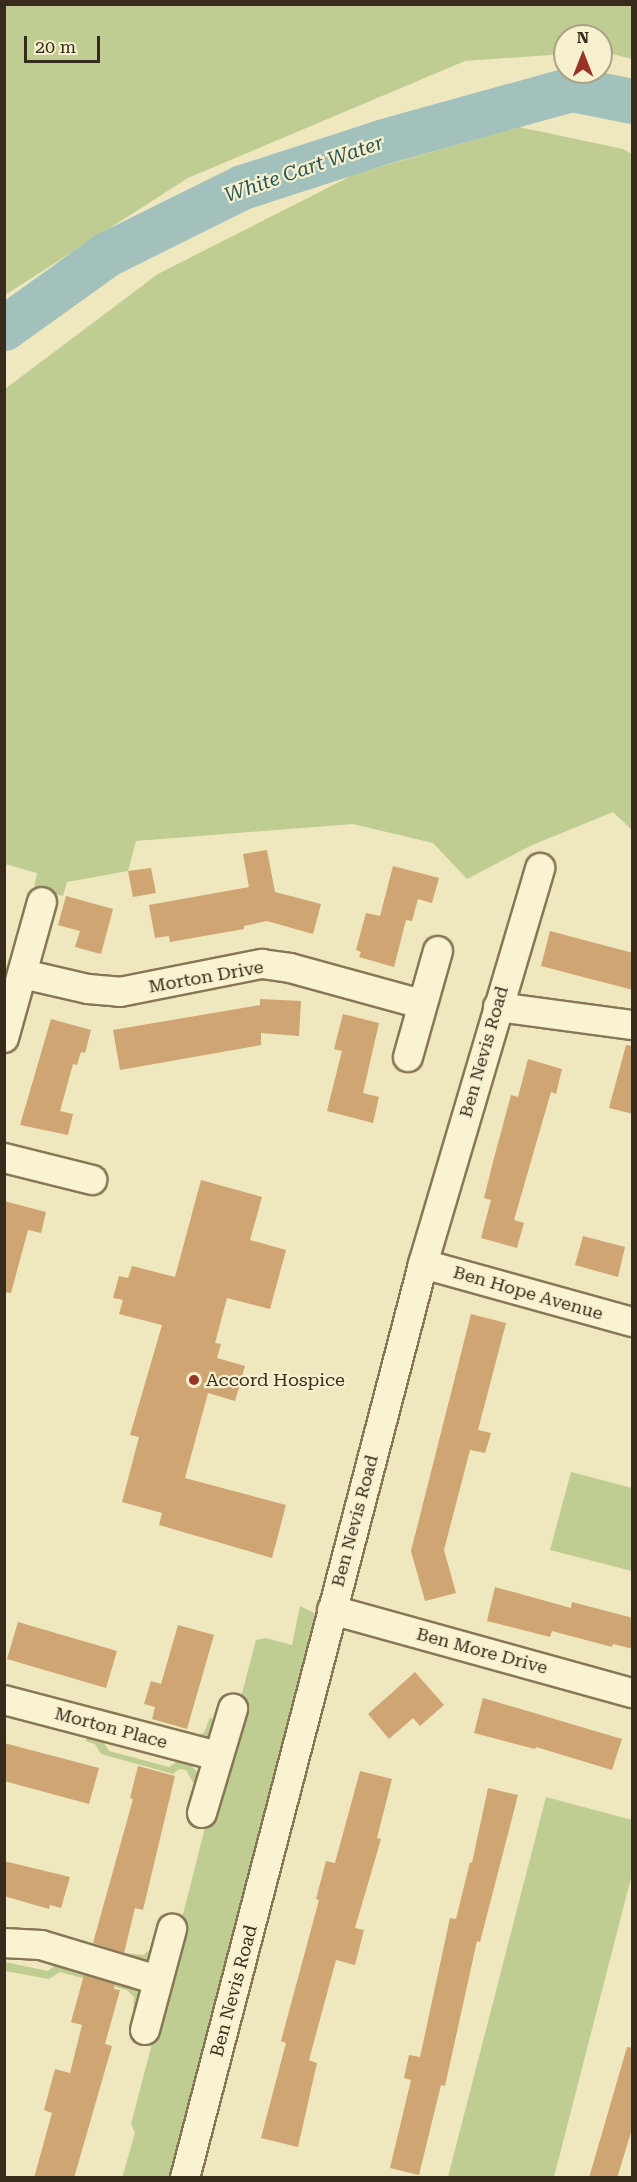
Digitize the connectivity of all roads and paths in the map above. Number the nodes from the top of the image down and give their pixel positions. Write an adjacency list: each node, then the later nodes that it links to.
1 (540, 868): 6 (street, Ben Nevis Road)
2 (42, 902): 4 (street)
3 (438, 951): 5 (street)
4 (22, 974): 5 (street, Morton Drive); 8 (street)
5 (422, 1004): 9 (street)
6 (498, 1007): 7 (street); 12 (street, Ben Nevis Road)
7 (633, 1025)
8 (4, 1038)
9 (408, 1057)
10 (4, 1158): 11 (street)
11 (92, 1180)
12 (423, 1264): 13 (street, Ben Hope Avenue); 14 (street, Ben Nevis Road)
13 (633, 1322)
14 (332, 1610): 15 (street, Ben More Drive); 24 (street, Ben Nevis Road)
15 (633, 1693)
16 (4, 1700): 18 (street, Morton Place)
17 (233, 1709): 18 (street)
18 (218, 1756): 19 (street)
19 (202, 1813)
20 (172, 1929): 22 (street)
21 (4, 1943): 22 (street)
22 (158, 1980): 23 (street)
23 (145, 2030)
24 (185, 2178)

